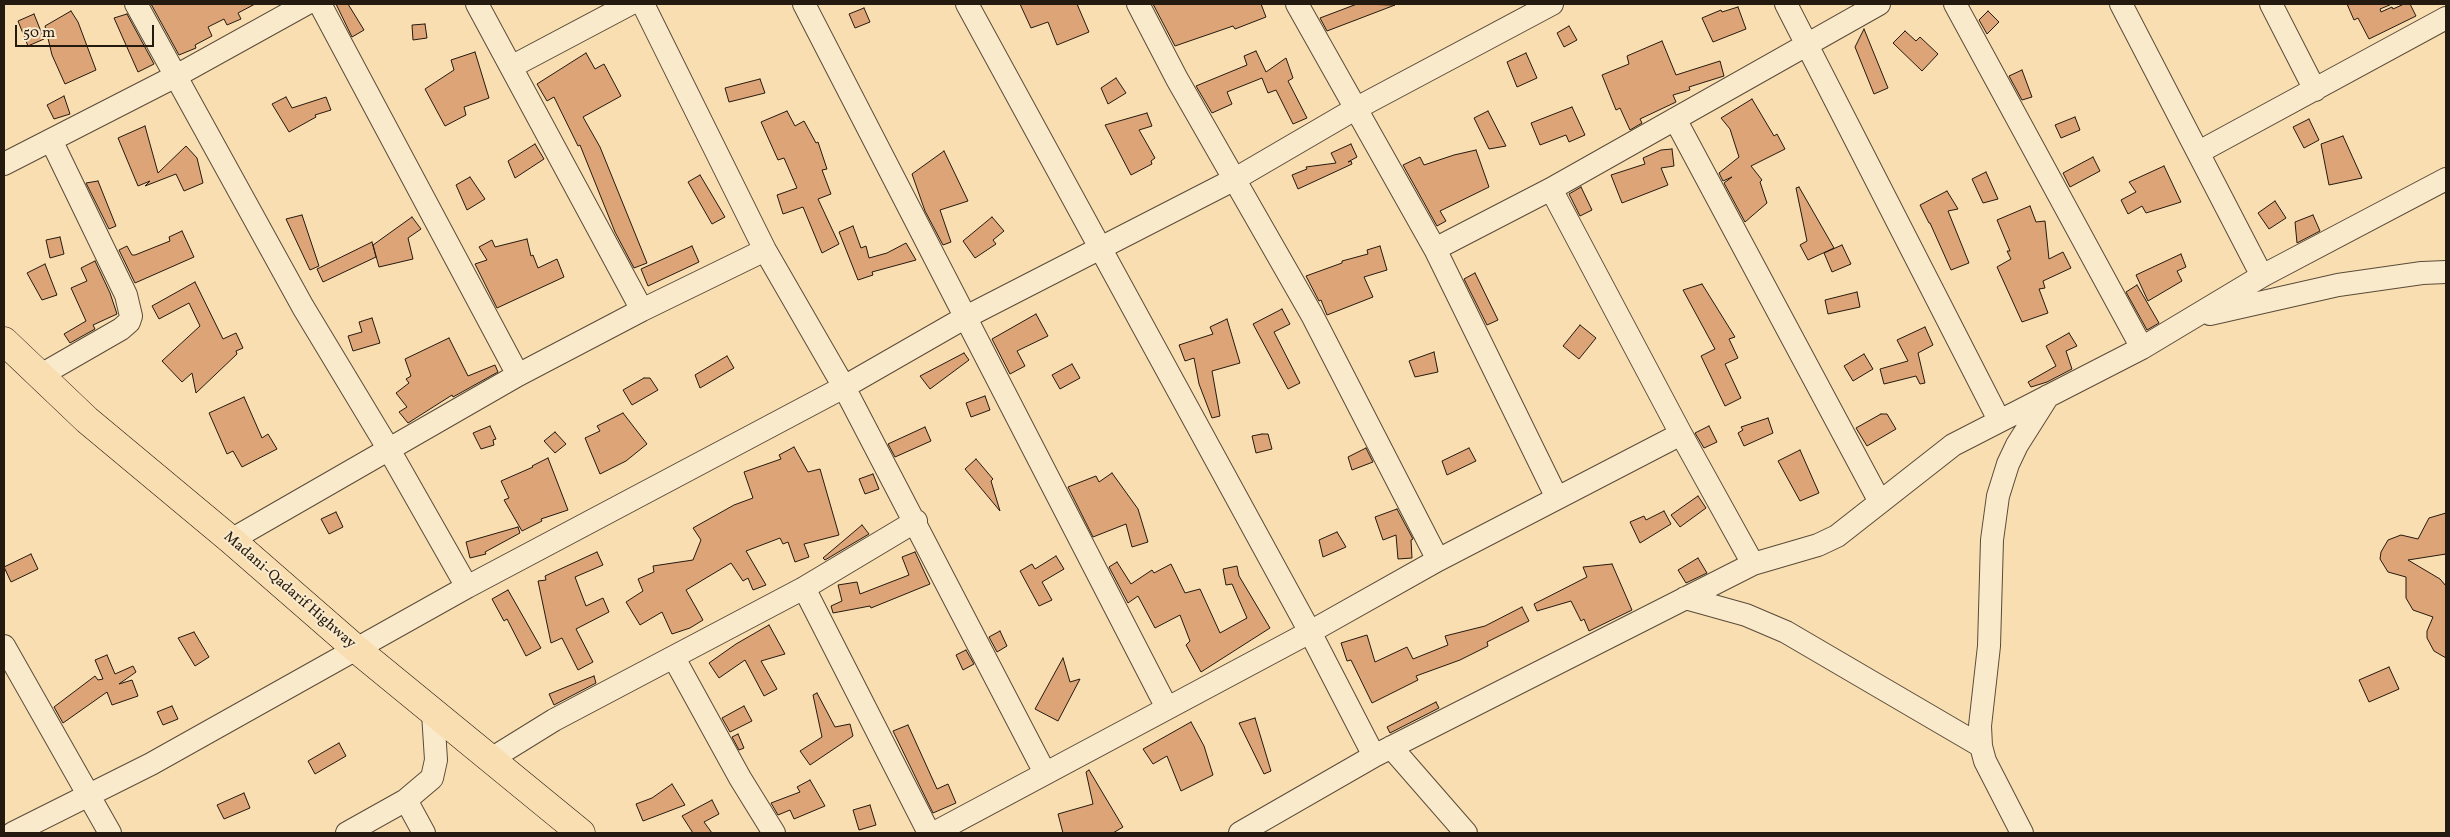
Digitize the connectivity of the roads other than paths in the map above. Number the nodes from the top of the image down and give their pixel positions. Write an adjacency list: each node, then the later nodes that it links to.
1 (136, 4): 20 (street)
2 (306, 4): 20 (street)
3 (320, 4): 41 (street)
4 (477, 4): 19 (street)
5 (630, 4): 19 (street)
6 (643, 4): 31 (street)
7 (804, 4): 36 (street)
8 (967, 4): 32 (street)
9 (1138, 4): 27 (street)
10 (1297, 4): 22 (street)
11 (1552, 4): 22 (street)
12 (1786, 4): 18 (street)
13 (1879, 4): 18 (street)
14 (1955, 4): 39 (street)
15 (2121, 4): 25 (street)
16 (2271, 4): 21 (street)
17 (2440, 14): 21 (street)
18 (1807, 46): 23 (street); 44 (street)
19 (511, 66): 35 (street)
20 (176, 76): 24 (street); 46 (street)
21 (2315, 90): 25 (street)
22 (1355, 109): 27 (street); 30 (street)
23 (1675, 119): 29 (street); 48 (street)
24 (51, 140): 26 (street); 40 (street)
25 (2198, 152): 34 (street)
26 (4, 164)
27 (1235, 178): 32 (street); 51 (street)
28 (2446, 179): 34 (street)
29 (1551, 189): 30 (street); 45 (street)
30 (1435, 249): 47 (street)
31 (765, 250): 35 (street); 42 (street)
32 (1099, 250): 36 (street); 56 (street)
33 (2446, 272): 37 (street)
34 (2262, 276): 37 (street)
35 (642, 310): 41 (street)
36 (966, 317): 42 (street); 60 (street)
37 (2192, 318): 39 (street)
38 (4, 341): 40 (highway, Madani-Qadarif Highway)
39 (2142, 348): 43 (street)
40 (41, 375): 50 (highway, Madani-Qadarif Highway)
41 (518, 376): 46 (street)
42 (844, 388): 49 (street); 53 (street)
43 (2049, 395): 44 (street); 62 (street)
44 (1999, 420): 48 (street)
45 (1681, 434): 47 (street); 52 (street)
46 (388, 448): 50 (street); 53 (street)
47 (1557, 498): 51 (street)
48 (1880, 502): 52 (street)
49 (916, 521): 54 (street); 65 (street)
50 (231, 540): 58 (highway, Madani-Qadarif Highway)
51 (1438, 560): 56 (street)
52 (1753, 564): 55 (street)
53 (466, 587): 58 (street)
54 (804, 588): 59 (street); 74 (street)
55 (1686, 598): 62 (street); 63 (street)
56 (1310, 632): 60 (street); 63 (street)
57 (4, 646): 66 (street)
58 (355, 648): 61 (highway, Madani-Qadarif Highway); 66 (street)
59 (674, 658): 64 (street); 73 (street)
60 (1167, 708): 65 (street)
61 (433, 713): 64 (highway, Madani-Qadarif Highway); 67 (street)
62 (1981, 746): 78 (street)
63 (1382, 751): 76 (street); 77 (street)
64 (491, 759): 72 (highway, Madani-Qadarif Highway)
65 (1045, 773): 75 (street)
66 (89, 795): 68 (street); 69 (street)
67 (406, 800): 70 (street); 71 (street)
68 (12, 833)
69 (110, 833)
70 (347, 833)
71 (424, 833)
72 (581, 833)
73 (774, 833)
74 (929, 833)
75 (934, 833)
76 (1240, 833)
77 (1466, 833)
78 (2022, 833)

